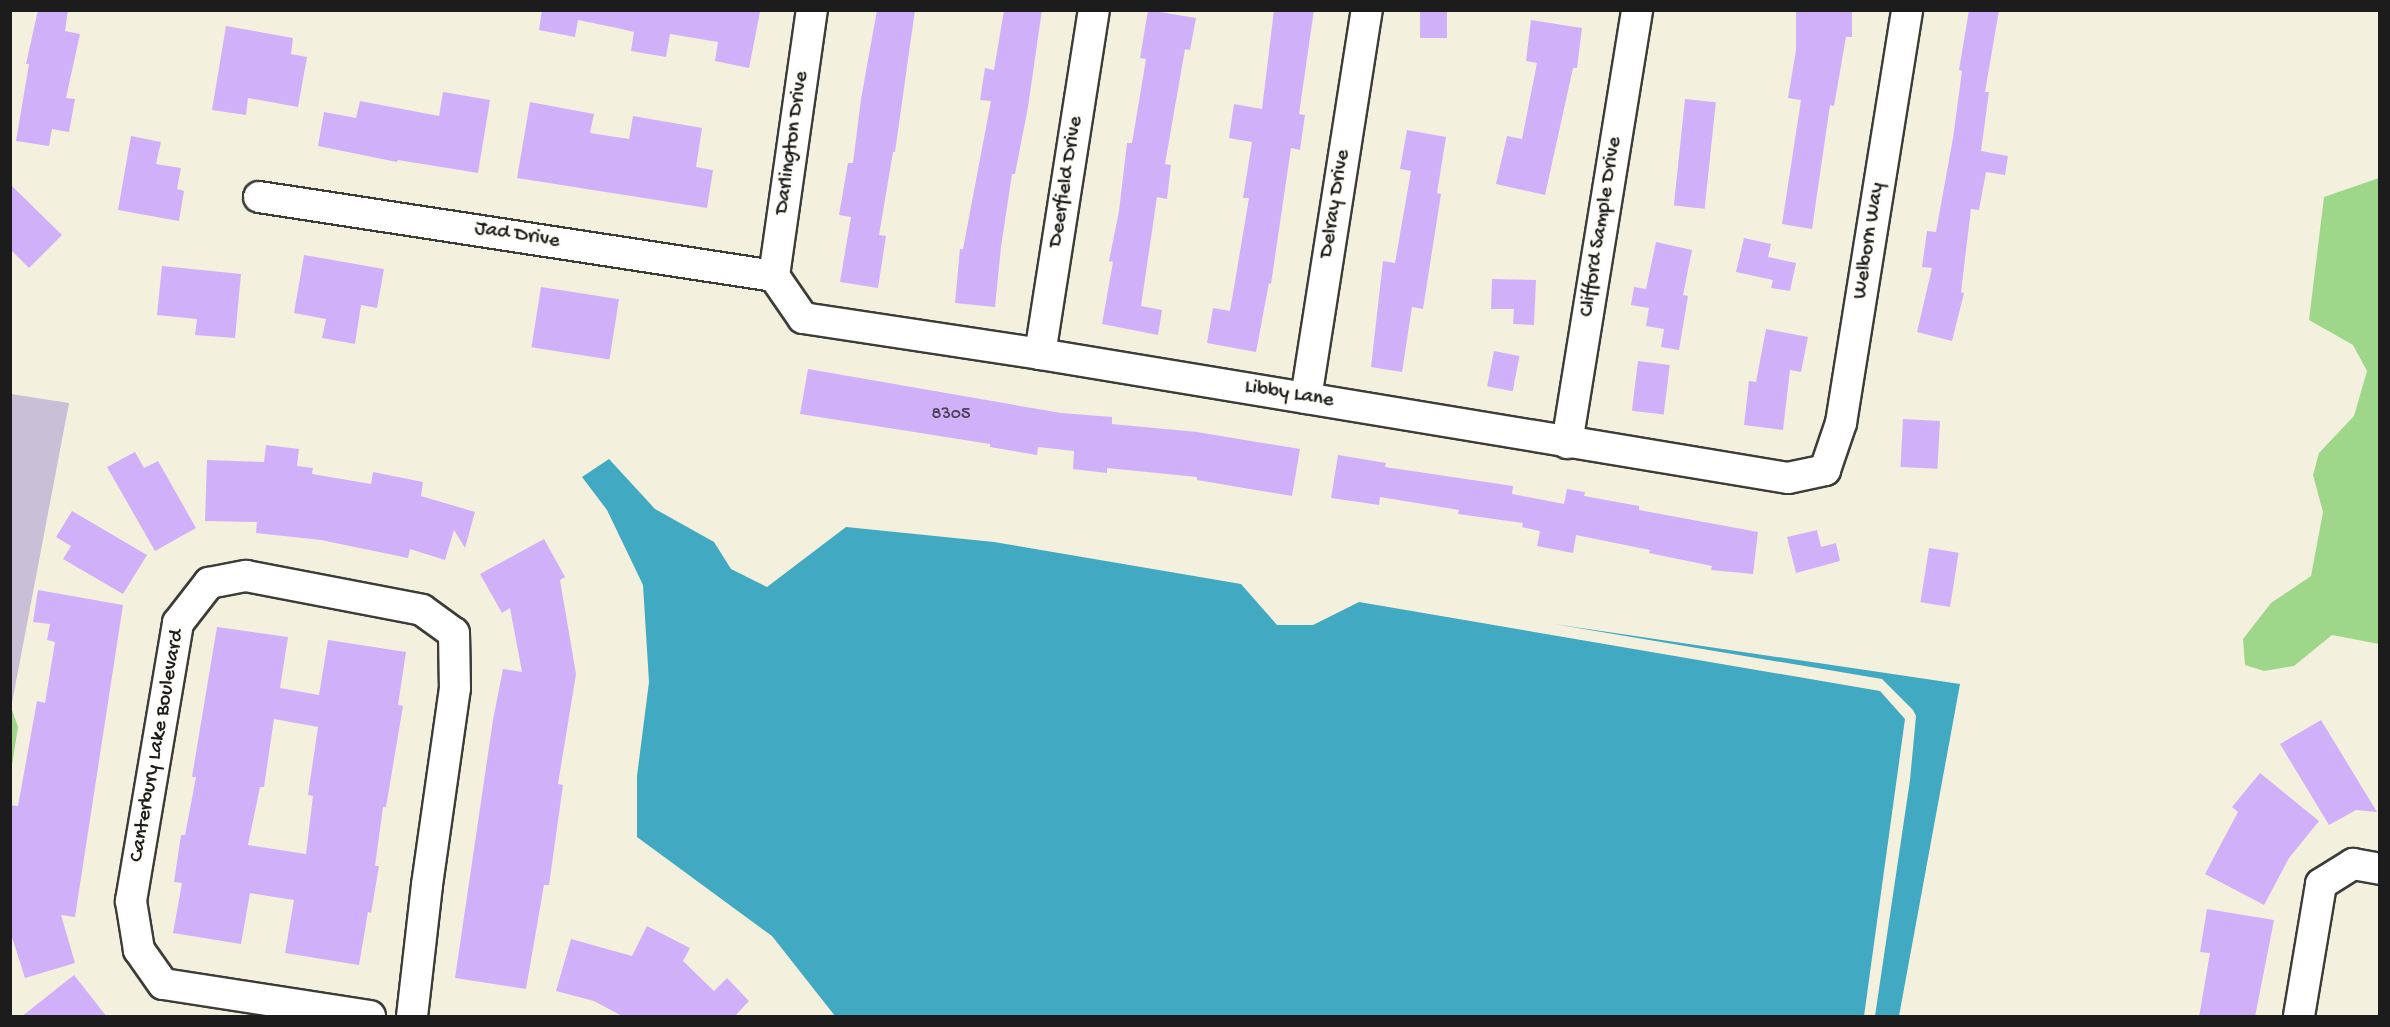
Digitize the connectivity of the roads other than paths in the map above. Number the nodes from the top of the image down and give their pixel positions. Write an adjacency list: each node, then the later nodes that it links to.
1 (812, 10): 7 (street, Darlington Drive)
2 (1094, 10): 8 (street, Deerfield Drive)
3 (1366, 10): 9 (street, Delray Drive)
4 (1637, 10): 10 (street, Clifford Sample Drive)
5 (1907, 10): 11 (street, Welborn Way)
6 (259, 197): 7 (street, Jad Drive)
7 (774, 276): 8 (street, Libby Lane)
8 (1040, 354): 9 (street, Libby Lane)
9 (1306, 398): 10 (street, Libby Lane)
10 (1568, 442): 11 (street, Libby Lane)
11 (1825, 470)
12 (2379, 869): 15 (street)
13 (370, 1017): 14 (street, Canterbury Lake Boulevard)
14 (412, 1017)
15 (2299, 1017)

